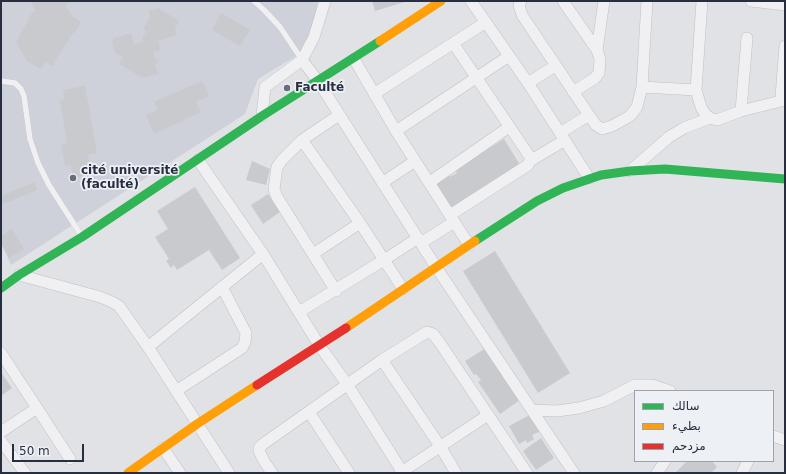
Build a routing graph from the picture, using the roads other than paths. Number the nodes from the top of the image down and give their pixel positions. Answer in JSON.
{"nodes":[{"id":1,"x":254,"y":1,"type":"edge"},
{"id":2,"x":325,"y":1,"type":"edge"},
{"id":3,"x":441,"y":1,"type":"edge"},
{"id":4,"x":471,"y":1,"type":"edge"},
{"id":5,"x":521,"y":1,"type":"edge"},
{"id":6,"x":563,"y":1,"type":"edge"},
{"id":7,"x":604,"y":1,"type":"edge"},
{"id":8,"x":647,"y":1,"type":"edge"},
{"id":9,"x":702,"y":1,"type":"edge"},
{"id":10,"x":751,"y":1,"type":"edge"},
{"id":11,"x":785,"y":6,"type":"edge"},
{"id":12,"x":486,"y":22,"type":"junction"},
{"id":13,"x":747,"y":38,"type":"dead end"},
{"id":14,"x":453,"y":43,"type":"junction"},
{"id":15,"x":785,"y":46,"type":"edge"},
{"id":16,"x":597,"y":50,"type":"junction"},
{"id":17,"x":509,"y":56,"type":"junction"},
{"id":18,"x":354,"y":59,"type":"junction"},
{"id":19,"x":302,"y":60,"type":"junction"},
{"id":20,"x":555,"y":66,"type":"junction"},
{"id":21,"x":476,"y":77,"type":"junction"},
{"id":22,"x":1,"y":81,"type":"edge"},
{"id":23,"x":318,"y":81,"type":"junction"},
{"id":24,"x":528,"y":83,"type":"junction"},
{"id":25,"x":642,"y":87,"type":"junction"},
{"id":26,"x":696,"y":90,"type":"junction"},
{"id":27,"x":573,"y":92,"type":"junction"},
{"id":28,"x":374,"y":94,"type":"junction"},
{"id":29,"x":784,"y":100,"type":"edge"},
{"id":30,"x":741,"y":112,"type":"junction"},
{"id":31,"x":339,"y":115,"type":"junction"},
{"id":32,"x":589,"y":115,"type":"junction"},
{"id":33,"x":262,"y":116,"type":"junction"},
{"id":34,"x":710,"y":118,"type":"junction"},
{"id":35,"x":509,"y":127,"type":"junction"},
{"id":36,"x":396,"y":131,"type":"junction"},
{"id":37,"x":563,"y":137,"type":"junction"},
{"id":38,"x":302,"y":140,"type":"junction"},
{"id":39,"x":198,"y":160,"type":"junction"},
{"id":40,"x":415,"y":161,"type":"junction"},
{"id":41,"x":530,"y":161,"type":"junction"},
{"id":42,"x":630,"y":171,"type":"junction"},
{"id":43,"x":589,"y":178,"type":"junction"},
{"id":44,"x":785,"y":180,"type":"edge"},
{"id":45,"x":430,"y":182,"type":"junction"},
{"id":46,"x":382,"y":183,"type":"junction"},
{"id":47,"x":452,"y":218,"type":"junction"},
{"id":48,"x":360,"y":223,"type":"junction"},
{"id":49,"x":82,"y":237,"type":"junction"},
{"id":50,"x":420,"y":240,"type":"junction"},
{"id":51,"x":469,"y":245,"type":"junction"},
{"id":52,"x":263,"y":254,"type":"junction"},
{"id":53,"x":313,"y":254,"type":"junction"},
{"id":54,"x":384,"y":260,"type":"junction"},
{"id":55,"x":436,"y":267,"type":"junction"},
{"id":56,"x":18,"y":275,"type":"junction"},
{"id":57,"x":222,"y":287,"type":"junction"},
{"id":58,"x":1,"y":288,"type":"edge"},
{"id":59,"x":403,"y":289,"type":"junction"},
{"id":60,"x":336,"y":291,"type":"junction"},
{"id":61,"x":299,"y":312,"type":"junction"},
{"id":62,"x":319,"y":345,"type":"junction"},
{"id":63,"x":148,"y":347,"type":"junction"},
{"id":64,"x":1,"y":353,"type":"edge"},
{"id":65,"x":382,"y":360,"type":"junction"},
{"id":66,"x":347,"y":384,"type":"junction"},
{"id":67,"x":667,"y":390,"type":"edge"},
{"id":68,"x":176,"y":391,"type":"junction"},
{"id":69,"x":36,"y":408,"type":"junction"},
{"id":70,"x":532,"y":410,"type":"junction"},
{"id":71,"x":309,"y":412,"type":"junction"},
{"id":72,"x":488,"y":415,"type":"junction"},
{"id":73,"x":197,"y":424,"type":"junction"},
{"id":74,"x":1,"y":432,"type":"edge"},
{"id":75,"x":774,"y":436,"type":"edge"},
{"id":76,"x":785,"y":440,"type":"edge"},
{"id":77,"x":1,"y":441,"type":"edge"},
{"id":78,"x":440,"y":446,"type":"junction"},
{"id":79,"x":163,"y":448,"type":"junction"},
{"id":80,"x":70,"y":459,"type":"dead end"},
{"id":81,"x":664,"y":462,"type":"edge"},
{"id":82,"x":748,"y":462,"type":"edge"},
{"id":83,"x":25,"y":473,"type":"edge"},
{"id":84,"x":128,"y":473,"type":"edge"},
{"id":85,"x":180,"y":473,"type":"edge"},
{"id":86,"x":229,"y":473,"type":"edge"},
{"id":87,"x":272,"y":473,"type":"edge"},
{"id":88,"x":349,"y":473,"type":"edge"},
{"id":89,"x":401,"y":473,"type":"edge"},
{"id":90,"x":456,"y":473,"type":"edge"},
{"id":91,"x":527,"y":473,"type":"edge"},
{"id":92,"x":574,"y":473,"type":"edge"},
{"id":93,"x":657,"y":473,"type":"edge"},
{"id":94,"x":742,"y":473,"type":"edge"}],
"edges":[{"from":1,"to":19,"type":"lane"},
{"from":2,"to":19,"type":"street"},
{"from":3,"to":18,"type":"street"},
{"from":4,"to":12,"type":"street"},
{"from":5,"to":20,"type":"street"},
{"from":6,"to":16,"type":"street"},
{"from":7,"to":16,"type":"street"},
{"from":8,"to":25,"type":"street"},
{"from":9,"to":26,"type":"street"},
{"from":10,"to":11,"type":"street"},
{"from":12,"to":14,"type":"street"},
{"from":12,"to":17,"type":"street"},
{"from":13,"to":30,"type":"street"},
{"from":14,"to":21,"type":"street"},
{"from":14,"to":28,"type":"street"},
{"from":15,"to":29,"type":"street"},
{"from":16,"to":27,"type":"street"},
{"from":17,"to":21,"type":"street"},
{"from":17,"to":24,"type":"street"},
{"from":18,"to":23,"type":"street"},
{"from":18,"to":28,"type":"street"},
{"from":19,"to":23,"type":"street"},
{"from":19,"to":33,"type":"street"},
{"from":20,"to":24,"type":"street"},
{"from":20,"to":27,"type":"street"},
{"from":21,"to":35,"type":"street"},
{"from":21,"to":36,"type":"street"},
{"from":22,"to":49,"type":"lane"},
{"from":23,"to":31,"type":"street"},
{"from":23,"to":33,"type":"street"},
{"from":24,"to":37,"type":"street"},
{"from":25,"to":26,"type":"street"},
{"from":25,"to":32,"type":"street"},
{"from":26,"to":34,"type":"street"},
{"from":27,"to":32,"type":"street"},
{"from":28,"to":36,"type":"street"},
{"from":29,"to":30,"type":"street"},
{"from":30,"to":34,"type":"street"},
{"from":31,"to":38,"type":"street"},
{"from":31,"to":46,"type":"street"},
{"from":32,"to":37,"type":"street"},
{"from":33,"to":39,"type":"street"},
{"from":34,"to":42,"type":"street"},
{"from":35,"to":41,"type":"street"},
{"from":35,"to":45,"type":"street"},
{"from":36,"to":40,"type":"street"},
{"from":37,"to":41,"type":"street"},
{"from":37,"to":43,"type":"street"},
{"from":38,"to":48,"type":"street"},
{"from":38,"to":53,"type":"street"},
{"from":39,"to":49,"type":"street"},
{"from":39,"to":52,"type":"street"},
{"from":40,"to":45,"type":"street"},
{"from":40,"to":46,"type":"street"},
{"from":41,"to":47,"type":"street"},
{"from":42,"to":43,"type":"street"},
{"from":42,"to":44,"type":"street"},
{"from":43,"to":51,"type":"street"},
{"from":45,"to":47,"type":"street"},
{"from":46,"to":50,"type":"street"},
{"from":47,"to":50,"type":"street"},
{"from":47,"to":51,"type":"street"},
{"from":48,"to":53,"type":"street"},
{"from":48,"to":54,"type":"street"},
{"from":49,"to":56,"type":"street"},
{"from":50,"to":54,"type":"street"},
{"from":50,"to":55,"type":"street"},
{"from":51,"to":55,"type":"street"},
{"from":52,"to":57,"type":"street"},
{"from":52,"to":61,"type":"street"},
{"from":53,"to":60,"type":"street"},
{"from":54,"to":59,"type":"street"},
{"from":54,"to":60,"type":"street"},
{"from":55,"to":59,"type":"street"},
{"from":55,"to":70,"type":"street"},
{"from":56,"to":58,"type":"street"},
{"from":56,"to":63,"type":"street"},
{"from":57,"to":63,"type":"street"},
{"from":57,"to":68,"type":"street"},
{"from":59,"to":62,"type":"street"},
{"from":60,"to":61,"type":"street"},
{"from":61,"to":62,"type":"street"},
{"from":62,"to":66,"type":"street"},
{"from":62,"to":73,"type":"street"},
{"from":63,"to":68,"type":"street"},
{"from":64,"to":69,"type":"street"},
{"from":65,"to":66,"type":"street"},
{"from":65,"to":72,"type":"street"},
{"from":65,"to":78,"type":"street"},
{"from":66,"to":71,"type":"street"},
{"from":66,"to":89,"type":"street"},
{"from":67,"to":70,"type":"street"},
{"from":68,"to":73,"type":"street"},
{"from":69,"to":74,"type":"street"},
{"from":69,"to":80,"type":"street"},
{"from":70,"to":92,"type":"street"},
{"from":71,"to":87,"type":"street"},
{"from":71,"to":88,"type":"street"},
{"from":72,"to":78,"type":"street"},
{"from":72,"to":91,"type":"street"},
{"from":73,"to":79,"type":"street"},
{"from":73,"to":86,"type":"street"},
{"from":75,"to":76,"type":"street"},
{"from":77,"to":83,"type":"street"},
{"from":78,"to":89,"type":"street"},
{"from":78,"to":90,"type":"street"},
{"from":79,"to":84,"type":"street"},
{"from":79,"to":85,"type":"street"},
{"from":81,"to":93,"type":"street"},
{"from":82,"to":94,"type":"street"}]}
